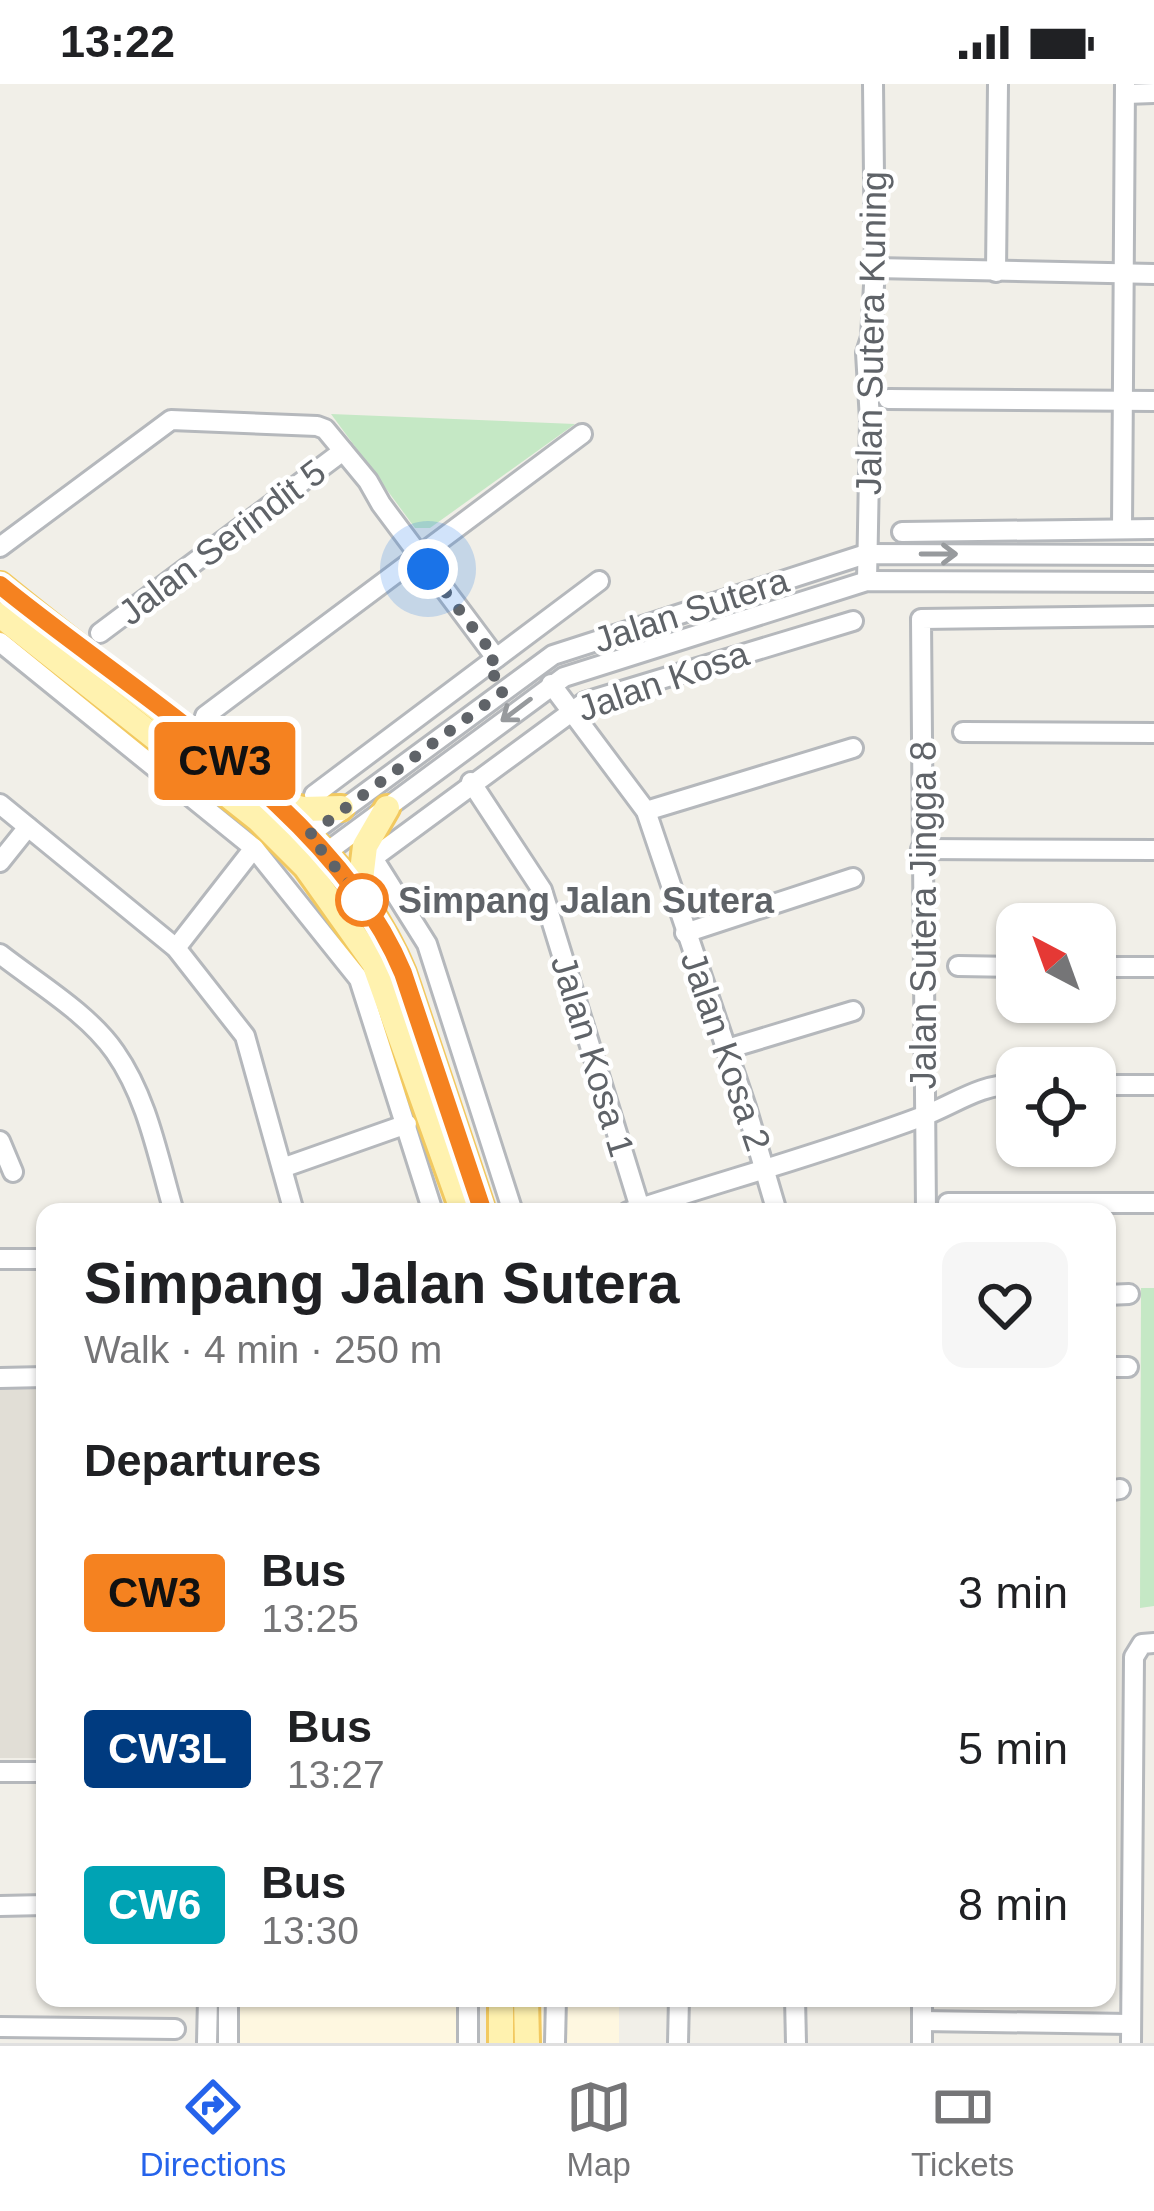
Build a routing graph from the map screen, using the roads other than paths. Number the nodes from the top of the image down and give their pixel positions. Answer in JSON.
{"nodes":[{"id":1,"x":873,"y":84,"type":"edge"},
{"id":2,"x":998,"y":84,"type":"edge"},
{"id":3,"x":1125,"y":89,"type":"edge"},
{"id":4,"x":1154,"y":93,"type":"edge"},
{"id":5,"x":874,"y":268,"type":"junction"},
{"id":6,"x":996,"y":272,"type":"junction"},
{"id":7,"x":1124,"y":274,"type":"junction"},
{"id":8,"x":1154,"y":274,"type":"edge"},
{"id":9,"x":888,"y":399,"type":"dead end"},
{"id":10,"x":1123,"y":401,"type":"junction"},
{"id":11,"x":1154,"y":401,"type":"edge"},
{"id":12,"x":582,"y":434,"type":"dead end"},
{"id":13,"x":343,"y":452,"type":"junction"},
{"id":14,"x":1122,"y":528,"type":"junction"},
{"id":15,"x":1154,"y":529,"type":"edge"},
{"id":16,"x":902,"y":532,"type":"dead end"},
{"id":17,"x":0,"y":547,"type":"edge"},
{"id":18,"x":866,"y":554,"type":"junction"},
{"id":19,"x":1154,"y":555,"type":"edge"},
{"id":20,"x":419,"y":556,"type":"junction"},
{"id":21,"x":599,"y":581,"type":"dead end"},
{"id":22,"x":867,"y":581,"type":"junction"},
{"id":23,"x":1154,"y":582,"type":"edge"},
{"id":24,"x":0,"y":585,"type":"edge"},
{"id":25,"x":1154,"y":616,"type":"edge"},
{"id":26,"x":854,"y":621,"type":"dead end"},
{"id":27,"x":7,"y":630,"type":"edge"},
{"id":28,"x":100,"y":633,"type":"dead end"},
{"id":29,"x":496,"y":658,"type":"junction"},
{"id":30,"x":524,"y":675,"type":"junction"},
{"id":31,"x":551,"y":684,"type":"junction"},
{"id":32,"x":505,"y":690,"type":"junction"},
{"id":33,"x":570,"y":710,"type":"junction"},
{"id":34,"x":205,"y":716,"type":"dead end"},
{"id":35,"x":963,"y":732,"type":"dead end"},
{"id":36,"x":1154,"y":733,"type":"edge"},
{"id":37,"x":854,"y":748,"type":"dead end"},
{"id":38,"x":471,"y":782,"type":"junction"},
{"id":39,"x":314,"y":794,"type":"dead end"},
{"id":40,"x":278,"y":802,"type":"junction"},
{"id":41,"x":0,"y":804,"type":"edge"},
{"id":42,"x":341,"y":808,"type":"junction"},
{"id":43,"x":386,"y":808,"type":"junction"},
{"id":44,"x":646,"y":811,"type":"junction"},
{"id":45,"x":28,"y":827,"type":"junction"},
{"id":46,"x":254,"y":848,"type":"junction"},
{"id":47,"x":921,"y":849,"type":"junction"},
{"id":48,"x":1154,"y":850,"type":"edge"},
{"id":49,"x":307,"y":851,"type":"junction"},
{"id":50,"x":0,"y":862,"type":"edge"},
{"id":51,"x":854,"y":878,"type":"dead end"},
{"id":52,"x":359,"y":896,"type":"junction"},
{"id":53,"x":685,"y":933,"type":"junction"},
{"id":54,"x":176,"y":947,"type":"junction"},
{"id":55,"x":0,"y":953,"type":"edge"},
{"id":56,"x":958,"y":966,"type":"dead end"},
{"id":57,"x":996,"y":967,"type":"edge"},
{"id":58,"x":1116,"y":967,"type":"edge"},
{"id":59,"x":1154,"y":968,"type":"edge"},
{"id":60,"x":854,"y":1011,"type":"dead end"},
{"id":61,"x":727,"y":1049,"type":"junction"},
{"id":62,"x":996,"y":1084,"type":"edge"},
{"id":63,"x":1116,"y":1084,"type":"edge"},
{"id":64,"x":1154,"y":1085,"type":"edge"},
{"id":65,"x":924,"y":1116,"type":"junction"},
{"id":66,"x":407,"y":1124,"type":"junction"},
{"id":67,"x":0,"y":1141,"type":"edge"},
{"id":68,"x":766,"y":1167,"type":"junction"},
{"id":69,"x":282,"y":1168,"type":"junction"},
{"id":70,"x":13,"y":1172,"type":"dead end"},
{"id":71,"x":171,"y":1203,"type":"edge"},
{"id":72,"x":292,"y":1203,"type":"edge"},
{"id":73,"x":430,"y":1203,"type":"edge"},
{"id":74,"x":460,"y":1203,"type":"edge"},
{"id":75,"x":480,"y":1203,"type":"edge"},
{"id":76,"x":510,"y":1203,"type":"edge"},
{"id":77,"x":632,"y":1203,"type":"edge"},
{"id":78,"x":655,"y":1203,"type":"edge"},
{"id":79,"x":775,"y":1203,"type":"edge"},
{"id":80,"x":926,"y":1203,"type":"edge"},
{"id":81,"x":948,"y":1203,"type":"dead end"},
{"id":82,"x":1154,"y":1203,"type":"edge"},
{"id":83,"x":0,"y":1259,"type":"edge"},
{"id":84,"x":36,"y":1259,"type":"edge"},
{"id":85,"x":1116,"y":1294,"type":"edge"},
{"id":86,"x":1129,"y":1294,"type":"dead end"},
{"id":87,"x":1116,"y":1367,"type":"edge"},
{"id":88,"x":1128,"y":1367,"type":"dead end"},
{"id":89,"x":36,"y":1377,"type":"edge"},
{"id":90,"x":0,"y":1378,"type":"edge"},
{"id":91,"x":1148,"y":1644,"type":"edge"},
{"id":92,"x":1154,"y":1721,"type":"edge"},
{"id":93,"x":1132,"y":1722,"type":"junction"},
{"id":94,"x":0,"y":1772,"type":"edge"},
{"id":95,"x":36,"y":1772,"type":"edge"},
{"id":96,"x":1154,"y":1797,"type":"edge"},
{"id":97,"x":1133,"y":1798,"type":"junction"},
{"id":98,"x":1154,"y":1872,"type":"edge"},
{"id":99,"x":1133,"y":1873,"type":"junction"},
{"id":100,"x":36,"y":1905,"type":"edge"},
{"id":101,"x":0,"y":1906,"type":"edge"},
{"id":102,"x":1132,"y":1945,"type":"junction"},
{"id":103,"x":1154,"y":1945,"type":"edge"},
{"id":104,"x":208,"y":2007,"type":"edge"},
{"id":105,"x":228,"y":2007,"type":"edge"},
{"id":106,"x":468,"y":2007,"type":"edge"},
{"id":107,"x":501,"y":2007,"type":"edge"},
{"id":108,"x":526,"y":2007,"type":"edge"},
{"id":109,"x":556,"y":2007,"type":"edge"},
{"id":110,"x":679,"y":2007,"type":"edge"},
{"id":111,"x":796,"y":2007,"type":"edge"},
{"id":112,"x":922,"y":2007,"type":"edge"},
{"id":113,"x":922,"y":2021,"type":"junction"},
{"id":114,"x":0,"y":2027,"type":"edge"},
{"id":115,"x":175,"y":2029,"type":"dead end"},
{"id":116,"x":1131,"y":2033,"type":"edge"},
{"id":117,"x":207,"y":2043,"type":"edge"},
{"id":118,"x":228,"y":2043,"type":"edge"},
{"id":119,"x":468,"y":2043,"type":"edge"},
{"id":120,"x":501,"y":2043,"type":"edge"},
{"id":121,"x":527,"y":2043,"type":"edge"},
{"id":122,"x":555,"y":2043,"type":"edge"},
{"id":123,"x":678,"y":2043,"type":"edge"},
{"id":124,"x":796,"y":2043,"type":"edge"},
{"id":125,"x":922,"y":2043,"type":"edge"}],
"edges":[{"from":1,"to":5,"type":"street","name":"Jalan Sutera Kuning"},
{"from":2,"to":6,"type":"street"},
{"from":3,"to":4,"type":"street"},
{"from":3,"to":7,"type":"street"},
{"from":5,"to":6,"type":"street"},
{"from":5,"to":18,"type":"street","name":"Jalan Sutera Kuning"},
{"from":6,"to":7,"type":"street"},
{"from":7,"to":8,"type":"street"},
{"from":7,"to":10,"type":"street"},
{"from":9,"to":10,"type":"street"},
{"from":10,"to":11,"type":"street"},
{"from":10,"to":14,"type":"street"},
{"from":12,"to":20,"type":"street"},
{"from":13,"to":17,"type":"street"},
{"from":13,"to":20,"type":"street"},
{"from":13,"to":28,"type":"street","name":"Jalan Serindit 5"},
{"from":14,"to":15,"type":"street"},
{"from":14,"to":16,"type":"street"},
{"from":18,"to":19,"type":"street","name":"Jalan Sutera","one_way":true},
{"from":18,"to":22,"type":"street","name":"Jalan Sutera Kuning"},
{"from":18,"to":30,"type":"street","name":"Jalan Sutera"},
{"from":20,"to":29,"type":"street"},
{"from":20,"to":34,"type":"street"},
{"from":21,"to":29,"type":"street"},
{"from":22,"to":23,"type":"street","name":"Jalan Sutera"},
{"from":22,"to":31,"type":"street","name":"Jalan Sutera"},
{"from":24,"to":27,"type":"main road"},
{"from":25,"to":47,"type":"street","name":"Jalan Sutera Jingga 8"},
{"from":26,"to":33,"type":"street","name":"Jalan Kosa"},
{"from":27,"to":40,"type":"main road"},
{"from":27,"to":46,"type":"street"},
{"from":27,"to":49,"type":"main road"},
{"from":29,"to":30,"type":"street"},
{"from":29,"to":32,"type":"street"},
{"from":29,"to":39,"type":"street"},
{"from":30,"to":32,"type":"street","name":"Jalan Sutera"},
{"from":31,"to":33,"type":"street","name":"Jalan Kosa 2"},
{"from":31,"to":43,"type":"street","name":"Jalan Sutera","one_way":true},
{"from":32,"to":42,"type":"street","name":"Jalan Sutera"},
{"from":33,"to":38,"type":"street","name":"Jalan Kosa"},
{"from":33,"to":44,"type":"street","name":"Jalan Kosa 2"},
{"from":35,"to":36,"type":"street"},
{"from":37,"to":44,"type":"street"},
{"from":38,"to":76,"type":"street","name":"Jalan Kosa"},
{"from":38,"to":77,"type":"street","name":"Jalan Kosa 1"},
{"from":40,"to":42,"type":"main road"},
{"from":40,"to":49,"type":"main road"},
{"from":41,"to":45,"type":"street"},
{"from":42,"to":49,"type":"street","name":"Jalan Sutera"},
{"from":43,"to":49,"type":"street","name":"Jalan Sutera"},
{"from":43,"to":52,"type":"main road"},
{"from":44,"to":53,"type":"street","name":"Jalan Kosa 2"},
{"from":45,"to":50,"type":"street"},
{"from":45,"to":54,"type":"street"},
{"from":46,"to":54,"type":"street"},
{"from":46,"to":66,"type":"street"},
{"from":47,"to":48,"type":"street"},
{"from":47,"to":65,"type":"street","name":"Jalan Sutera Jingga 8"},
{"from":49,"to":52,"type":"main road"},
{"from":49,"to":74,"type":"main road"},
{"from":51,"to":53,"type":"street"},
{"from":52,"to":75,"type":"main road"},
{"from":53,"to":61,"type":"street","name":"Jalan Kosa 2"},
{"from":54,"to":69,"type":"street"},
{"from":55,"to":71,"type":"street"},
{"from":56,"to":57,"type":"street"},
{"from":58,"to":59,"type":"street"},
{"from":60,"to":61,"type":"street"},
{"from":61,"to":68,"type":"street","name":"Jalan Kosa 2"},
{"from":62,"to":65,"type":"street"},
{"from":63,"to":64,"type":"street"},
{"from":65,"to":68,"type":"street"},
{"from":65,"to":80,"type":"street","name":"Jalan Sutera Jingga 8"},
{"from":66,"to":69,"type":"street"},
{"from":66,"to":73,"type":"street"},
{"from":67,"to":70,"type":"street"},
{"from":68,"to":78,"type":"street"},
{"from":68,"to":79,"type":"street","name":"Jalan Kosa 2"},
{"from":69,"to":72,"type":"street"},
{"from":81,"to":82,"type":"street"},
{"from":83,"to":84,"type":"street"},
{"from":85,"to":86,"type":"street"},
{"from":87,"to":88,"type":"street"},
{"from":89,"to":90,"type":"street"},
{"from":91,"to":93,"type":"street"},
{"from":92,"to":93,"type":"street"},
{"from":93,"to":97,"type":"street"},
{"from":94,"to":95,"type":"street"},
{"from":96,"to":97,"type":"street"},
{"from":97,"to":99,"type":"street"},
{"from":98,"to":99,"type":"street"},
{"from":99,"to":102,"type":"street"},
{"from":100,"to":101,"type":"street"},
{"from":102,"to":103,"type":"street"},
{"from":102,"to":116,"type":"street"},
{"from":104,"to":117,"type":"street"},
{"from":105,"to":118,"type":"street"},
{"from":106,"to":119,"type":"street"},
{"from":107,"to":120,"type":"main road"},
{"from":108,"to":121,"type":"main road"},
{"from":109,"to":122,"type":"street"},
{"from":110,"to":123,"type":"street"},
{"from":111,"to":124,"type":"street"},
{"from":112,"to":113,"type":"street"},
{"from":113,"to":116,"type":"street"},
{"from":113,"to":125,"type":"street"},
{"from":114,"to":115,"type":"street"}]}
